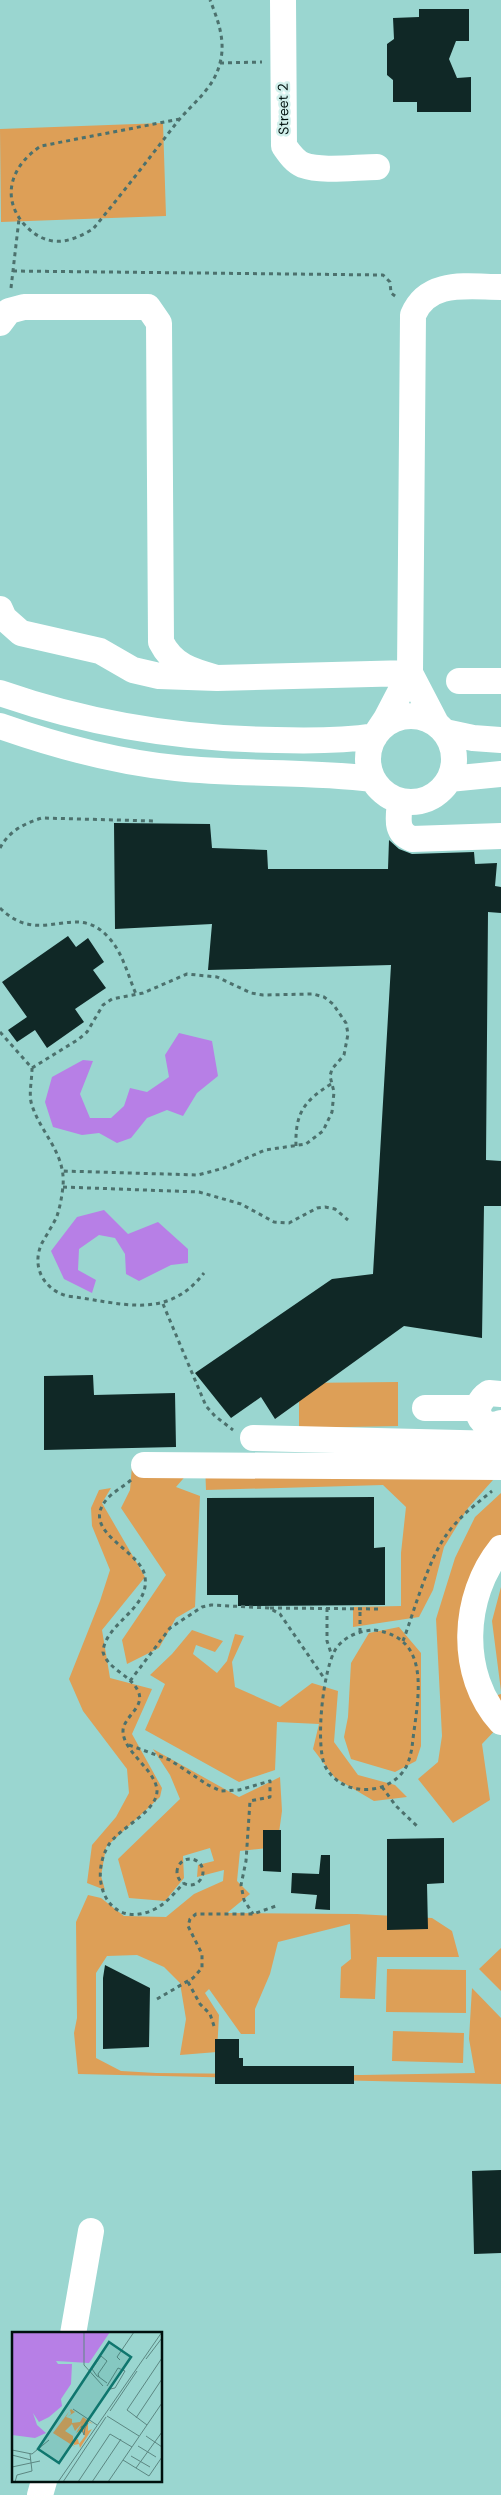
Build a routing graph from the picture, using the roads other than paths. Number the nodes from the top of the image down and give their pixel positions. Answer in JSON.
{"nodes":[{"id":1,"x":282,"y":0,"type":"edge"},
{"id":2,"x":377,"y":167,"type":"dead end"},
{"id":3,"x":501,"y":287,"type":"edge"},
{"id":4,"x":4,"y":317,"type":"edge"},
{"id":5,"x":0,"y":609,"type":"edge"},
{"id":6,"x":410,"y":673,"type":"junction"},
{"id":7,"x":216,"y":678,"type":"junction"},
{"id":8,"x":459,"y":681,"type":"dead end"},
{"id":9,"x":501,"y":681,"type":"edge"},
{"id":10,"x":0,"y":693,"type":"edge"},
{"id":11,"x":0,"y":726,"type":"edge"},
{"id":12,"x":440,"y":728,"type":"junction"},
{"id":13,"x":376,"y":734,"type":"junction"},
{"id":14,"x":501,"y":740,"type":"edge"},
{"id":15,"x":501,"y":774,"type":"edge"},
{"id":16,"x":373,"y":779,"type":"junction"},
{"id":17,"x":449,"y":779,"type":"junction"},
{"id":18,"x":400,"y":800,"type":"junction"},
{"id":19,"x":501,"y":836,"type":"edge"},
{"id":20,"x":501,"y":1394,"type":"edge"},
{"id":21,"x":425,"y":1408,"type":"dead end"},
{"id":22,"x":478,"y":1408,"type":"junction"},
{"id":23,"x":501,"y":1423,"type":"edge"},
{"id":24,"x":253,"y":1438,"type":"road end"},
{"id":25,"x":501,"y":1444,"type":"edge"},
{"id":26,"x":144,"y":1465,"type":"road end"},
{"id":27,"x":501,"y":1467,"type":"edge"},
{"id":28,"x":501,"y":1548,"type":"edge"},
{"id":29,"x":501,"y":1722,"type":"edge"},
{"id":30,"x":91,"y":2231,"type":"dead end"},
{"id":31,"x":73,"y":2332,"type":"edge"},
{"id":32,"x":44,"y":2482,"type":"edge"},
{"id":33,"x":40,"y":2495,"type":"edge"}],
"edges":[{"from":1,"to":2,"type":"street","name":"Street 2"},
{"from":3,"to":6,"type":"street"},
{"from":4,"to":7,"type":"street"},
{"from":5,"to":7,"type":"street"},
{"from":6,"to":7,"type":"street"},
{"from":6,"to":12,"type":"street"},
{"from":6,"to":13,"type":"street"},
{"from":8,"to":9,"type":"street"},
{"from":10,"to":13,"type":"street"},
{"from":11,"to":16,"type":"street"},
{"from":12,"to":13,"type":"street"},
{"from":12,"to":14,"type":"street"},
{"from":12,"to":17,"type":"street"},
{"from":13,"to":16,"type":"street"},
{"from":15,"to":17,"type":"street"},
{"from":16,"to":18,"type":"street"},
{"from":17,"to":18,"type":"street"},
{"from":18,"to":19,"type":"street"},
{"from":20,"to":22,"type":"street"},
{"from":21,"to":22,"type":"street"},
{"from":22,"to":23,"type":"street"},
{"from":24,"to":25,"type":"street"},
{"from":26,"to":27,"type":"street"},
{"from":28,"to":29,"type":"street"},
{"from":30,"to":31,"type":"street"},
{"from":32,"to":33,"type":"street"}]}
